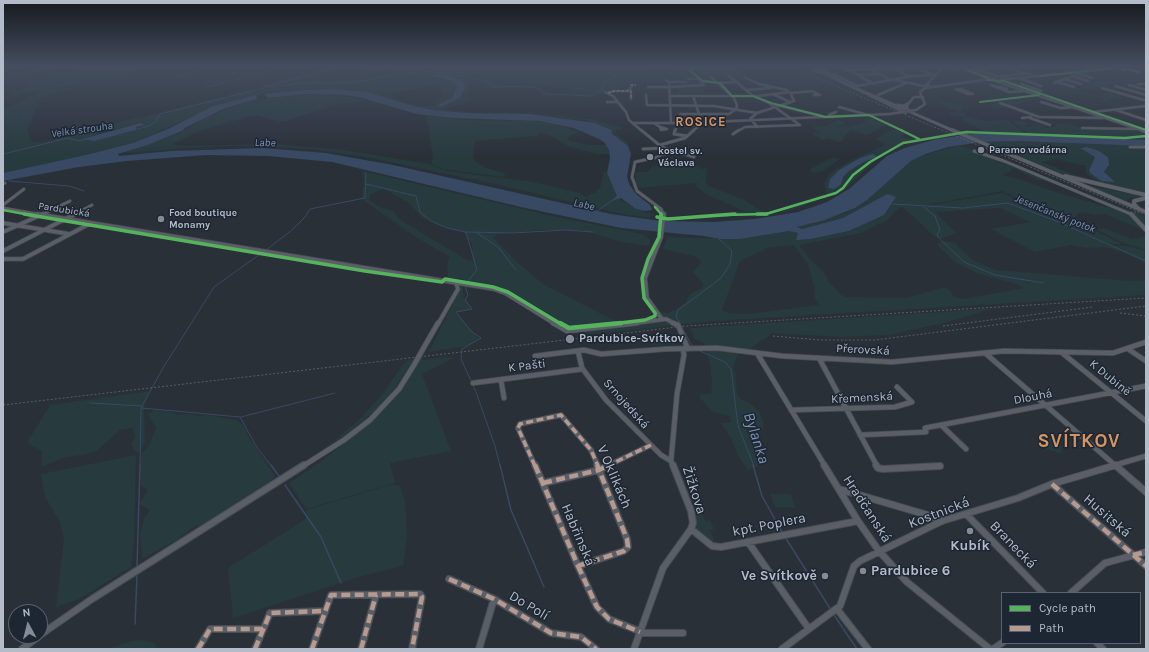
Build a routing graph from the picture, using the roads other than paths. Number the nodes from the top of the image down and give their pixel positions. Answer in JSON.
{"nodes":[{"id":1,"x":612,"y":97,"type":"edge"},
{"id":2,"x":647,"y":97,"type":"edge"},
{"id":3,"x":670,"y":97,"type":"edge"},
{"id":4,"x":693,"y":97,"type":"edge"},
{"id":5,"x":733,"y":97,"type":"edge"},
{"id":6,"x":757,"y":97,"type":"edge"},
{"id":7,"x":781,"y":97,"type":"edge"},
{"id":8,"x":793,"y":97,"type":"edge"},
{"id":9,"x":873,"y":97,"type":"edge"},
{"id":10,"x":876,"y":97,"type":"edge"},
{"id":11,"x":880,"y":97,"type":"edge"},
{"id":12,"x":919,"y":97,"type":"edge"},
{"id":13,"x":923,"y":97,"type":"edge"},
{"id":14,"x":1048,"y":97,"type":"edge"},
{"id":15,"x":1128,"y":97,"type":"edge"},
{"id":16,"x":1134,"y":97,"type":"edge"},
{"id":17,"x":1145,"y":100,"type":"edge"},
{"id":18,"x":766,"y":101,"type":"junction"},
{"id":19,"x":1139,"y":101,"type":"junction"},
{"id":20,"x":607,"y":102,"type":"dead end"},
{"id":21,"x":618,"y":102,"type":"junction"},
{"id":22,"x":791,"y":102,"type":"junction"},
{"id":23,"x":1041,"y":102,"type":"dead end"},
{"id":24,"x":892,"y":103,"type":"junction"},
{"id":25,"x":1000,"y":103,"type":"dead end"},
{"id":26,"x":908,"y":104,"type":"junction"},
{"id":27,"x":1146,"y":104,"type":"edge"},
{"id":28,"x":670,"y":105,"type":"junction"},
{"id":29,"x":780,"y":105,"type":"junction"},
{"id":30,"x":696,"y":106,"type":"junction"},
{"id":31,"x":775,"y":107,"type":"junction"},
{"id":32,"x":840,"y":107,"type":"dead end"},
{"id":33,"x":1076,"y":107,"type":"junction"},
{"id":34,"x":1114,"y":109,"type":"junction"},
{"id":35,"x":736,"y":110,"type":"junction"},
{"id":36,"x":910,"y":111,"type":"junction"},
{"id":37,"x":836,"y":112,"type":"dead end"},
{"id":38,"x":906,"y":112,"type":"junction"},
{"id":39,"x":1091,"y":112,"type":"junction"},
{"id":40,"x":757,"y":113,"type":"junction"},
{"id":41,"x":680,"y":114,"type":"dead end"},
{"id":42,"x":699,"y":114,"type":"junction"},
{"id":43,"x":869,"y":115,"type":"junction"},
{"id":44,"x":824,"y":117,"type":"junction"},
{"id":45,"x":833,"y":117,"type":"junction"},
{"id":46,"x":1037,"y":117,"type":"junction"},
{"id":47,"x":1022,"y":118,"type":"dead end"},
{"id":48,"x":1030,"y":118,"type":"junction"},
{"id":49,"x":1108,"y":118,"type":"junction"},
{"id":50,"x":791,"y":119,"type":"junction"},
{"id":51,"x":751,"y":120,"type":"junction"},
{"id":52,"x":1146,"y":120,"type":"edge"},
{"id":53,"x":738,"y":121,"type":"junction"},
{"id":54,"x":671,"y":122,"type":"junction"},
{"id":55,"x":702,"y":122,"type":"junction"},
{"id":56,"x":633,"y":123,"type":"junction"},
{"id":57,"x":647,"y":123,"type":"junction"},
{"id":58,"x":654,"y":123,"type":"junction"},
{"id":59,"x":1045,"y":123,"type":"junction"},
{"id":60,"x":1038,"y":124,"type":"dead end"},
{"id":61,"x":1050,"y":125,"type":"dead end"},
{"id":62,"x":777,"y":126,"type":"junction"},
{"id":63,"x":639,"y":127,"type":"junction"},
{"id":64,"x":660,"y":127,"type":"dead end"},
{"id":65,"x":745,"y":127,"type":"junction"},
{"id":66,"x":758,"y":127,"type":"junction"},
{"id":67,"x":676,"y":128,"type":"dead end"},
{"id":68,"x":1082,"y":128,"type":"dead end"},
{"id":69,"x":786,"y":129,"type":"dead end"},
{"id":70,"x":1141,"y":129,"type":"junction"},
{"id":71,"x":1146,"y":130,"type":"edge"},
{"id":72,"x":957,"y":132,"type":"junction"},
{"id":73,"x":733,"y":134,"type":"dead end"},
{"id":74,"x":686,"y":136,"type":"junction"},
{"id":75,"x":660,"y":145,"type":"junction"},
{"id":76,"x":990,"y":146,"type":"junction"},
{"id":77,"x":1130,"y":146,"type":"dead end"},
{"id":78,"x":1146,"y":147,"type":"edge"},
{"id":79,"x":663,"y":148,"type":"junction"},
{"id":80,"x":643,"y":149,"type":"dead end"},
{"id":81,"x":974,"y":151,"type":"dead end"},
{"id":82,"x":672,"y":152,"type":"junction"},
{"id":83,"x":660,"y":155,"type":"junction"},
{"id":84,"x":694,"y":157,"type":"dead end"},
{"id":85,"x":1033,"y":166,"type":"junction"},
{"id":86,"x":24,"y":189,"type":"dead end"},
{"id":87,"x":1146,"y":196,"type":"edge"},
{"id":88,"x":70,"y":201,"type":"dead end"},
{"id":89,"x":92,"y":205,"type":"dead end"},
{"id":90,"x":3,"y":207,"type":"edge"},
{"id":91,"x":1146,"y":212,"type":"edge"},
{"id":92,"x":40,"y":214,"type":"junction"},
{"id":93,"x":66,"y":218,"type":"junction"},
{"id":94,"x":3,"y":223,"type":"edge"},
{"id":95,"x":91,"y":223,"type":"junction"},
{"id":96,"x":17,"y":225,"type":"junction"},
{"id":97,"x":43,"y":230,"type":"junction"},
{"id":98,"x":1146,"y":230,"type":"edge"},
{"id":99,"x":3,"y":232,"type":"edge"},
{"id":100,"x":69,"y":234,"type":"junction"},
{"id":101,"x":3,"y":251,"type":"edge"},
{"id":102,"x":3,"y":259,"type":"edge"},
{"id":103,"x":456,"y":283,"type":"junction"},
{"id":104,"x":662,"y":318,"type":"junction"},
{"id":105,"x":1146,"y":342,"type":"edge"},
{"id":106,"x":580,"y":349,"type":"junction"},
{"id":107,"x":688,"y":349,"type":"junction"},
{"id":108,"x":1128,"y":349,"type":"junction"},
{"id":109,"x":1061,"y":352,"type":"junction"},
{"id":110,"x":757,"y":353,"type":"junction"},
{"id":111,"x":985,"y":353,"type":"junction"},
{"id":112,"x":535,"y":356,"type":"dead end"},
{"id":113,"x":819,"y":358,"type":"junction"},
{"id":114,"x":1146,"y":361,"type":"edge"},
{"id":115,"x":583,"y":369,"type":"junction"},
{"id":116,"x":501,"y":380,"type":"junction"},
{"id":117,"x":474,"y":383,"type":"dead end"},
{"id":118,"x":897,"y":386,"type":"dead end"},
{"id":119,"x":1146,"y":386,"type":"edge"},
{"id":120,"x":1111,"y":392,"type":"junction"},
{"id":121,"x":504,"y":398,"type":"dead end"},
{"id":122,"x":1044,"y":405,"type":"junction"},
{"id":123,"x":846,"y":408,"type":"junction"},
{"id":124,"x":791,"y":410,"type":"junction"},
{"id":125,"x":1146,"y":421,"type":"edge"},
{"id":126,"x":941,"y":424,"type":"junction"},
{"id":127,"x":518,"y":425,"type":"joint"},
{"id":128,"x":860,"y":435,"type":"junction"},
{"id":129,"x":651,"y":445,"type":"junction"},
{"id":130,"x":966,"y":449,"type":"dead end"},
{"id":131,"x":1146,"y":456,"type":"edge"},
{"id":132,"x":671,"y":460,"type":"junction"},
{"id":133,"x":1114,"y":465,"type":"junction"},
{"id":134,"x":938,"y":468,"type":"dead end"},
{"id":135,"x":599,"y":470,"type":"junction"},
{"id":136,"x":543,"y":482,"type":"junction"},
{"id":137,"x":1052,"y":484,"type":"junction"},
{"id":138,"x":839,"y":490,"type":"junction"},
{"id":139,"x":1146,"y":492,"type":"edge"},
{"id":140,"x":966,"y":514,"type":"junction"},
{"id":141,"x":858,"y":521,"type":"junction"},
{"id":142,"x":942,"y":521,"type":"junction"},
{"id":143,"x":691,"y":529,"type":"junction"},
{"id":144,"x":748,"y":542,"type":"junction"},
{"id":145,"x":879,"y":551,"type":"junction"},
{"id":146,"x":1146,"y":552,"type":"edge"},
{"id":147,"x":1133,"y":555,"type":"junction"},
{"id":148,"x":578,"y":566,"type":"junction"},
{"id":149,"x":1146,"y":566,"type":"edge"},
{"id":150,"x":449,"y":579,"type":"dead end"},
{"id":151,"x":1043,"y":592,"type":"edge"},
{"id":152,"x":1073,"y":592,"type":"edge"},
{"id":153,"x":376,"y":595,"type":"junction"},
{"id":154,"x":494,"y":599,"type":"junction"},
{"id":155,"x":837,"y":609,"type":"junction"},
{"id":156,"x":324,"y":611,"type":"junction"},
{"id":157,"x":48,"y":629,"type":"edge"},
{"id":158,"x":263,"y":629,"type":"junction"},
{"id":159,"x":809,"y":629,"type":"junction"},
{"id":160,"x":640,"y":632,"type":"junction"},
{"id":161,"x":683,"y":633,"type":"dead end"},
{"id":162,"x":1001,"y":644,"type":"edge"},
{"id":163,"x":198,"y":649,"type":"edge"},
{"id":164,"x":255,"y":649,"type":"edge"},
{"id":165,"x":312,"y":649,"type":"edge"},
{"id":166,"x":361,"y":649,"type":"edge"},
{"id":167,"x":412,"y":649,"type":"edge"},
{"id":168,"x":479,"y":649,"type":"edge"},
{"id":169,"x":596,"y":649,"type":"edge"},
{"id":170,"x":634,"y":649,"type":"edge"},
{"id":171,"x":782,"y":649,"type":"edge"},
{"id":172,"x":868,"y":649,"type":"edge"},
{"id":173,"x":991,"y":649,"type":"edge"}],
"edges":[{"from":1,"to":21,"type":"street"},
{"from":2,"to":28,"type":"street"},
{"from":3,"to":28,"type":"street"},
{"from":4,"to":30,"type":"street"},
{"from":5,"to":35,"type":"street"},
{"from":6,"to":18,"type":"street"},
{"from":7,"to":22,"type":"street"},
{"from":8,"to":22,"type":"street"},
{"from":9,"to":38,"type":"street"},
{"from":10,"to":72,"type":"main road"},
{"from":11,"to":24,"type":"main road"},
{"from":12,"to":26,"type":"street"},
{"from":13,"to":38,"type":"street","bridge":true},
{"from":14,"to":33,"type":"street"},
{"from":15,"to":19,"type":"street"},
{"from":16,"to":17,"type":"street"},
{"from":17,"to":19,"type":"street"},
{"from":18,"to":29,"type":"street"},
{"from":18,"to":31,"type":"street"},
{"from":19,"to":27,"type":"street"},
{"from":20,"to":21,"type":"street"},
{"from":21,"to":56,"type":"street"},
{"from":22,"to":29,"type":"street"},
{"from":23,"to":33,"type":"street"},
{"from":24,"to":26,"type":"main road"},
{"from":24,"to":36,"type":"main road"},
{"from":25,"to":46,"type":"street"},
{"from":26,"to":36,"type":"main road"},
{"from":27,"to":34,"type":"street"},
{"from":28,"to":30,"type":"street"},
{"from":28,"to":54,"type":"street"},
{"from":29,"to":31,"type":"street"},
{"from":29,"to":44,"type":"street"},
{"from":30,"to":35,"type":"street"},
{"from":30,"to":42,"type":"street"},
{"from":31,"to":40,"type":"street"},
{"from":31,"to":50,"type":"street"},
{"from":32,"to":43,"type":"street"},
{"from":33,"to":39,"type":"street"},
{"from":34,"to":39,"type":"street"},
{"from":34,"to":52,"type":"street"},
{"from":35,"to":40,"type":"street"},
{"from":35,"to":42,"type":"street"},
{"from":36,"to":72,"type":"main road"},
{"from":37,"to":45,"type":"street"},
{"from":38,"to":43,"type":"street","bridge":true},
{"from":39,"to":49,"type":"street"},
{"from":40,"to":51,"type":"street"},
{"from":41,"to":42,"type":"street"},
{"from":42,"to":55,"type":"street"},
{"from":43,"to":45,"type":"street"},
{"from":44,"to":45,"type":"street"},
{"from":44,"to":50,"type":"street"},
{"from":46,"to":48,"type":"street"},
{"from":46,"to":49,"type":"street"},
{"from":47,"to":48,"type":"street"},
{"from":48,"to":59,"type":"street"},
{"from":49,"to":70,"type":"street"},
{"from":50,"to":51,"type":"street"},
{"from":50,"to":62,"type":"street"},
{"from":51,"to":53,"type":"street"},
{"from":51,"to":66,"type":"street"},
{"from":53,"to":55,"type":"street"},
{"from":53,"to":65,"type":"street"},
{"from":54,"to":55,"type":"street"},
{"from":54,"to":58,"type":"street"},
{"from":55,"to":74,"type":"street"},
{"from":56,"to":57,"type":"street"},
{"from":56,"to":63,"type":"street"},
{"from":57,"to":58,"type":"street"},
{"from":57,"to":63,"type":"street"},
{"from":58,"to":64,"type":"street"},
{"from":59,"to":60,"type":"street"},
{"from":59,"to":61,"type":"street"},
{"from":62,"to":66,"type":"street"},
{"from":62,"to":69,"type":"street"},
{"from":63,"to":75,"type":"street"},
{"from":65,"to":66,"type":"street"},
{"from":65,"to":73,"type":"street"},
{"from":67,"to":74,"type":"street"},
{"from":68,"to":70,"type":"street"},
{"from":70,"to":71,"type":"street"},
{"from":72,"to":76,"type":"main road"},
{"from":74,"to":75,"type":"street"},
{"from":75,"to":79,"type":"street"},
{"from":76,"to":85,"type":"main road"},
{"from":76,"to":87,"type":"main road"},
{"from":77,"to":78,"type":"street"},
{"from":79,"to":80,"type":"street"},
{"from":79,"to":82,"type":"street"},
{"from":79,"to":83,"type":"street"},
{"from":81,"to":98,"type":"street"},
{"from":82,"to":83,"type":"street"},
{"from":82,"to":84,"type":"street"},
{"from":83,"to":104,"type":"street"},
{"from":85,"to":87,"type":"main road"},
{"from":85,"to":91,"type":"main road"},
{"from":86,"to":90,"type":"street"},
{"from":87,"to":91,"type":"main road"},
{"from":88,"to":92,"type":"street"},
{"from":89,"to":93,"type":"street"},
{"from":90,"to":92,"type":"street","name":"Pardubická"},
{"from":92,"to":93,"type":"street","name":"Pardubická"},
{"from":92,"to":96,"type":"street"},
{"from":93,"to":95,"type":"street","name":"Pardubická"},
{"from":93,"to":97,"type":"street"},
{"from":94,"to":96,"type":"street"},
{"from":95,"to":100,"type":"street"},
{"from":95,"to":103,"type":"street","name":"Pardubická"},
{"from":96,"to":97,"type":"street"},
{"from":96,"to":99,"type":"street"},
{"from":97,"to":100,"type":"street"},
{"from":97,"to":101,"type":"street"},
{"from":100,"to":102,"type":"street"},
{"from":103,"to":104,"type":"street","name":"Pardubická"},
{"from":103,"to":157,"type":"street","bridge":true},
{"from":104,"to":107,"type":"street"},
{"from":105,"to":108,"type":"street","name":"Přerovská"},
{"from":106,"to":107,"type":"street","name":"Přerovská"},
{"from":106,"to":112,"type":"street","name":"Přerovská"},
{"from":106,"to":115,"type":"street","name":"Srnojedská"},
{"from":107,"to":110,"type":"street","name":"Přerovská"},
{"from":107,"to":132,"type":"street","name":"Žižkova"},
{"from":108,"to":109,"type":"street","name":"Přerovská"},
{"from":108,"to":114,"type":"street"},
{"from":109,"to":111,"type":"street","name":"Přerovská"},
{"from":109,"to":120,"type":"street","name":"K Dubině"},
{"from":110,"to":113,"type":"street","name":"Přerovská"},
{"from":110,"to":124,"type":"street","name":"Hradčanská"},
{"from":111,"to":113,"type":"street","name":"Přerovská"},
{"from":111,"to":122,"type":"street"},
{"from":113,"to":123,"type":"street"},
{"from":115,"to":116,"type":"street","name":"K Pašti"},
{"from":115,"to":129,"type":"street","name":"Srnojedská"},
{"from":116,"to":117,"type":"street","name":"K Pašti"},
{"from":116,"to":121,"type":"street"},
{"from":118,"to":123,"type":"street","name":"Křemenská"},
{"from":119,"to":120,"type":"street","name":"Dlouhá"},
{"from":120,"to":122,"type":"street","name":"Dlouhá"},
{"from":120,"to":125,"type":"street","name":"K Dubině"},
{"from":122,"to":126,"type":"street","name":"Dlouhá"},
{"from":122,"to":133,"type":"street"},
{"from":123,"to":124,"type":"street","name":"Křemenská"},
{"from":123,"to":128,"type":"street"},
{"from":124,"to":138,"type":"street","name":"Hradčanská"},
{"from":126,"to":128,"type":"street","name":"Dlouhá"},
{"from":126,"to":130,"type":"street"},
{"from":127,"to":135,"type":"street","name":"V Oklikách"},
{"from":127,"to":136,"type":"street","name":"Habřinská"},
{"from":128,"to":134,"type":"street"},
{"from":129,"to":132,"type":"street","name":"Srnojedská"},
{"from":129,"to":135,"type":"street"},
{"from":131,"to":133,"type":"street","name":"Kostnická"},
{"from":132,"to":143,"type":"street","name":"Žižkova"},
{"from":133,"to":137,"type":"street","name":"Kostnická"},
{"from":133,"to":139,"type":"street"},
{"from":135,"to":136,"type":"street"},
{"from":135,"to":148,"type":"street","name":"V Oklikách"},
{"from":136,"to":148,"type":"street","name":"Habřinská"},
{"from":137,"to":140,"type":"street","name":"Kostnická"},
{"from":137,"to":147,"type":"street","name":"Husitská"},
{"from":138,"to":141,"type":"street","name":"Hradčanská"},
{"from":138,"to":142,"type":"street"},
{"from":140,"to":142,"type":"street","name":"Kostnická"},
{"from":140,"to":151,"type":"street","name":"Branecká"},
{"from":141,"to":144,"type":"street","name":"kpt. Poplera"},
{"from":141,"to":145,"type":"street","name":"Hradčanská"},
{"from":142,"to":145,"type":"street","name":"Kostnická"},
{"from":143,"to":144,"type":"street","name":"kpt. Poplera"},
{"from":143,"to":160,"type":"street","name":"Žižkova"},
{"from":144,"to":159,"type":"street"},
{"from":145,"to":155,"type":"street","name":"Kostnická"},
{"from":145,"to":173,"type":"street","name":"Hradčanská"},
{"from":146,"to":147,"type":"street"},
{"from":147,"to":149,"type":"street","name":"Husitská"},
{"from":147,"to":152,"type":"street"},
{"from":148,"to":160,"type":"street","name":"Habřinská"},
{"from":150,"to":154,"type":"street","name":"Do Polí"},
{"from":153,"to":156,"type":"street"},
{"from":153,"to":166,"type":"street"},
{"from":153,"to":167,"type":"street"},
{"from":154,"to":168,"type":"street"},
{"from":154,"to":169,"type":"street","name":"Do Polí"},
{"from":155,"to":159,"type":"street","name":"Kostnická"},
{"from":155,"to":172,"type":"street"},
{"from":156,"to":158,"type":"street"},
{"from":156,"to":165,"type":"street"},
{"from":158,"to":163,"type":"street"},
{"from":158,"to":164,"type":"street"},
{"from":159,"to":171,"type":"street","name":"Kostnická"},
{"from":160,"to":161,"type":"street"},
{"from":160,"to":170,"type":"street","name":"Žižkova"},
{"from":162,"to":173,"type":"street"}]}
